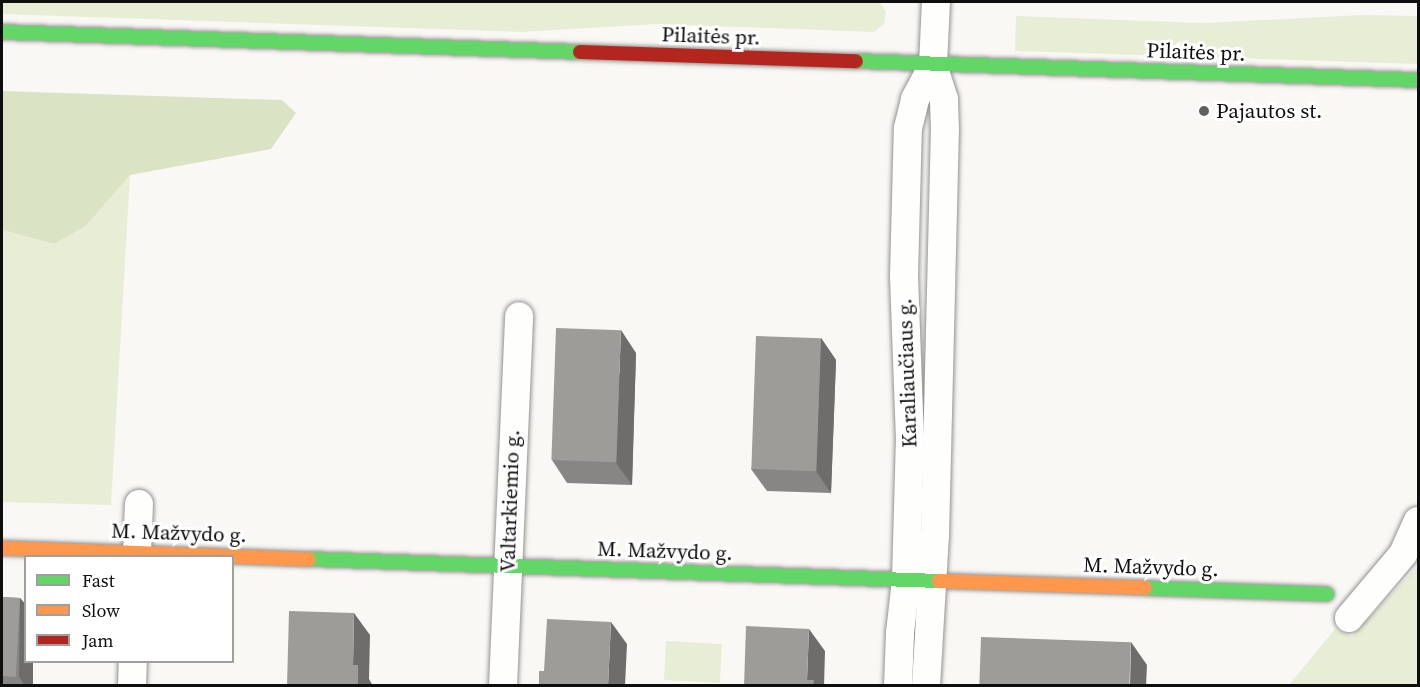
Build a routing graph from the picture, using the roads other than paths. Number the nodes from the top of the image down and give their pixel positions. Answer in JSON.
{"nodes":[{"id":1,"x":936,"y":2,"type":"edge"},
{"id":2,"x":2,"y":32,"type":"edge"},
{"id":3,"x":933,"y":65,"type":"junction"},
{"id":4,"x":1419,"y":80,"type":"edge"},
{"id":5,"x":519,"y":316,"type":"dead end"},
{"id":6,"x":139,"y":504,"type":"dead end"},
{"id":7,"x":1419,"y":521,"type":"edge"},
{"id":8,"x":2,"y":548,"type":"edge"},
{"id":9,"x":137,"y":555,"type":"edge"},
{"id":10,"x":234,"y":558,"type":"edge"},
{"id":11,"x":508,"y":566,"type":"junction"},
{"id":12,"x":919,"y":580,"type":"junction"},
{"id":13,"x":1327,"y":594,"type":"dead end"},
{"id":14,"x":1349,"y":618,"type":"dead end"},
{"id":15,"x":133,"y":663,"type":"edge"},
{"id":16,"x":132,"y":686,"type":"edge"},
{"id":17,"x":503,"y":686,"type":"edge"},
{"id":18,"x":898,"y":686,"type":"edge"},
{"id":19,"x":926,"y":686,"type":"edge"}],
"edges":[{"from":1,"to":3,"type":"street","name":"Karaliaučiaus g."},
{"from":2,"to":3,"type":"main road","name":"Pilaitės pr."},
{"from":3,"to":4,"type":"main road","name":"Pilaitės pr."},
{"from":3,"to":12,"type":"street","name":"Karaliaučiaus g."},
{"from":5,"to":11,"type":"street","name":"Valtarkiemio g."},
{"from":6,"to":9,"type":"street"},
{"from":7,"to":14,"type":"street"},
{"from":8,"to":9,"type":"main road","name":"M. Mažvydo g."},
{"from":10,"to":11,"type":"main road","name":"M. Mažvydo g."},
{"from":11,"to":12,"type":"main road","name":"M. Mažvydo g."},
{"from":11,"to":17,"type":"street","name":"Valtarkiemio g."},
{"from":12,"to":13,"type":"main road","name":"M. Mažvydo g."},
{"from":12,"to":18,"type":"street","name":"Karaliaučiaus g."},
{"from":12,"to":19,"type":"street","name":"Karaliaučiaus g."},
{"from":15,"to":16,"type":"street"}]}
